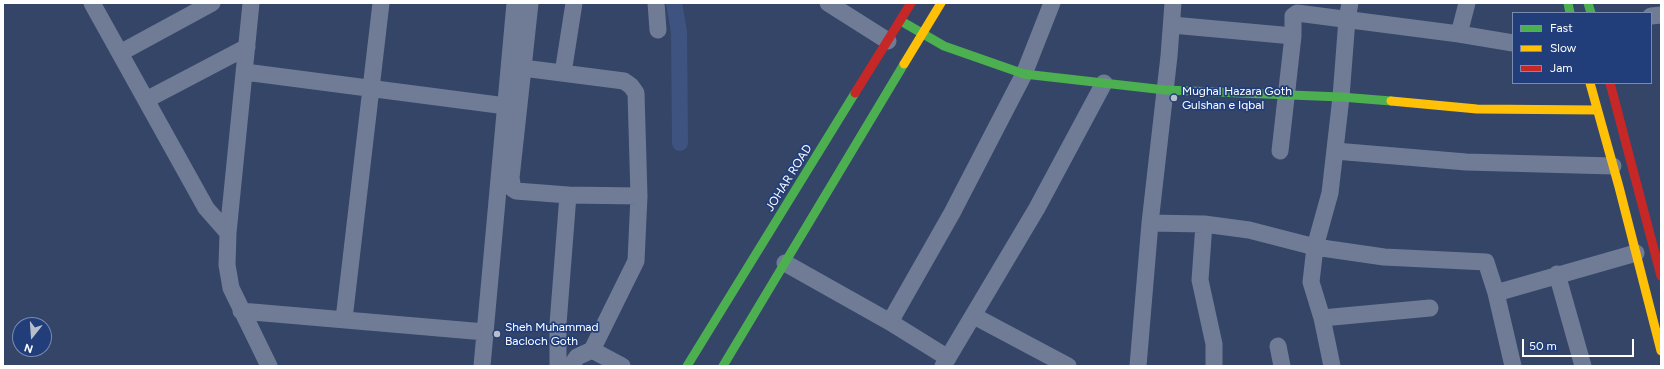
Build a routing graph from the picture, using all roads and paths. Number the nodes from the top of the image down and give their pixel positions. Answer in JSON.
{"nodes":[{"id":1,"x":212,"y":3,"type":"edge"},
{"id":2,"x":251,"y":3,"type":"edge"},
{"id":3,"x":381,"y":3,"type":"edge"},
{"id":4,"x":515,"y":3,"type":"edge"},
{"id":5,"x":530,"y":3,"type":"edge"},
{"id":6,"x":574,"y":3,"type":"edge"},
{"id":7,"x":656,"y":3,"type":"edge"},
{"id":8,"x":828,"y":3,"type":"edge"},
{"id":9,"x":911,"y":3,"type":"edge"},
{"id":10,"x":941,"y":3,"type":"edge"},
{"id":11,"x":1052,"y":3,"type":"edge"},
{"id":12,"x":1173,"y":3,"type":"edge"},
{"id":13,"x":1467,"y":3,"type":"edge"},
{"id":14,"x":94,"y":4,"type":"edge"},
{"id":15,"x":1349,"y":11,"type":"edge"},
{"id":16,"x":900,"y":21,"type":"junction"},
{"id":17,"x":1172,"y":25,"type":"junction"},
{"id":18,"x":658,"y":30,"type":"dead end"},
{"id":19,"x":923,"y":33,"type":"junction"},
{"id":20,"x":1459,"y":34,"type":"junction"},
{"id":21,"x":1293,"y":36,"type":"junction"},
{"id":22,"x":888,"y":41,"type":"junction"},
{"id":23,"x":1512,"y":43,"type":"edge"},
{"id":24,"x":247,"y":46,"type":"junction"},
{"id":25,"x":120,"y":53,"type":"junction"},
{"id":26,"x":523,"y":68,"type":"junction"},
{"id":27,"x":244,"y":72,"type":"junction"},
{"id":28,"x":563,"y":73,"type":"junction"},
{"id":29,"x":1024,"y":74,"type":"junction"},
{"id":30,"x":1104,"y":83,"type":"junction"},
{"id":31,"x":1590,"y":84,"type":"edge"},
{"id":32,"x":1610,"y":84,"type":"edge"},
{"id":33,"x":371,"y":89,"type":"junction"},
{"id":34,"x":1165,"y":90,"type":"junction"},
{"id":35,"x":1286,"y":95,"type":"junction"},
{"id":36,"x":1341,"y":97,"type":"junction"},
{"id":37,"x":146,"y":100,"type":"junction"},
{"id":38,"x":506,"y":106,"type":"junction"},
{"id":39,"x":1597,"y":110,"type":"junction"},
{"id":40,"x":1280,"y":151,"type":"dead end"},
{"id":41,"x":1335,"y":151,"type":"junction"},
{"id":42,"x":1613,"y":166,"type":"junction"},
{"id":43,"x":568,"y":195,"type":"junction"},
{"id":44,"x":639,"y":196,"type":"junction"},
{"id":45,"x":1150,"y":223,"type":"junction"},
{"id":46,"x":1204,"y":224,"type":"junction"},
{"id":47,"x":228,"y":233,"type":"junction"},
{"id":48,"x":1315,"y":247,"type":"junction"},
{"id":49,"x":1636,"y":253,"type":"junction"},
{"id":50,"x":1658,"y":256,"type":"edge"},
{"id":51,"x":785,"y":263,"type":"junction"},
{"id":52,"x":1557,"y":274,"type":"junction"},
{"id":53,"x":1661,"y":276,"type":"edge"},
{"id":54,"x":1496,"y":293,"type":"junction"},
{"id":55,"x":1430,"y":308,"type":"dead end"},
{"id":56,"x":241,"y":310,"type":"junction"},
{"id":57,"x":974,"y":316,"type":"junction"},
{"id":58,"x":1322,"y":318,"type":"junction"},
{"id":59,"x":344,"y":319,"type":"junction"},
{"id":60,"x":890,"y":322,"type":"junction"},
{"id":61,"x":484,"y":332,"type":"junction"},
{"id":62,"x":1278,"y":346,"type":"dead end"},
{"id":63,"x":592,"y":350,"type":"junction"},
{"id":64,"x":1661,"y":351,"type":"edge"},
{"id":65,"x":1043,"y":360,"type":"edge"},
{"id":66,"x":946,"y":362,"type":"edge"},
{"id":67,"x":269,"y":366,"type":"edge"},
{"id":68,"x":482,"y":366,"type":"edge"},
{"id":69,"x":558,"y":366,"type":"edge"},
{"id":70,"x":571,"y":366,"type":"edge"},
{"id":71,"x":622,"y":366,"type":"edge"},
{"id":72,"x":687,"y":366,"type":"edge"},
{"id":73,"x":723,"y":366,"type":"edge"},
{"id":74,"x":1068,"y":366,"type":"edge"},
{"id":75,"x":1138,"y":366,"type":"edge"},
{"id":76,"x":1214,"y":366,"type":"edge"},
{"id":77,"x":1282,"y":366,"type":"edge"},
{"id":78,"x":1332,"y":366,"type":"edge"},
{"id":79,"x":1513,"y":366,"type":"edge"},
{"id":80,"x":1583,"y":366,"type":"edge"}],
"edges":[{"from":1,"to":25,"type":"street"},
{"from":2,"to":24,"type":"street"},
{"from":3,"to":33,"type":"street"},
{"from":4,"to":38,"type":"street"},
{"from":5,"to":26,"type":"street"},
{"from":6,"to":28,"type":"street"},
{"from":7,"to":18,"type":"street"},
{"from":8,"to":22,"type":"street"},
{"from":9,"to":16,"type":"street","name":"JOHAR ROAD"},
{"from":10,"to":19,"type":"street"},
{"from":11,"to":29,"type":"street"},
{"from":12,"to":17,"type":"street"},
{"from":13,"to":20,"type":"street"},
{"from":14,"to":25,"type":"street"},
{"from":15,"to":20,"type":"street"},
{"from":15,"to":21,"type":"street"},
{"from":15,"to":36,"type":"street"},
{"from":16,"to":19,"type":"street"},
{"from":16,"to":22,"type":"street","name":"JOHAR ROAD"},
{"from":17,"to":21,"type":"street"},
{"from":17,"to":34,"type":"street"},
{"from":19,"to":29,"type":"street"},
{"from":19,"to":51,"type":"street"},
{"from":20,"to":23,"type":"street"},
{"from":21,"to":35,"type":"street"},
{"from":22,"to":72,"type":"street","name":"JOHAR ROAD"},
{"from":24,"to":27,"type":"street"},
{"from":24,"to":37,"type":"street"},
{"from":25,"to":37,"type":"street"},
{"from":26,"to":28,"type":"street"},
{"from":26,"to":43,"type":"street"},
{"from":27,"to":33,"type":"street"},
{"from":27,"to":47,"type":"street"},
{"from":28,"to":44,"type":"street"},
{"from":29,"to":30,"type":"street"},
{"from":29,"to":60,"type":"street"},
{"from":30,"to":34,"type":"street"},
{"from":30,"to":57,"type":"street"},
{"from":31,"to":39,"type":"street"},
{"from":32,"to":50,"type":"street"},
{"from":33,"to":38,"type":"street"},
{"from":33,"to":59,"type":"street"},
{"from":34,"to":35,"type":"street"},
{"from":34,"to":45,"type":"street"},
{"from":35,"to":36,"type":"street"},
{"from":35,"to":40,"type":"street"},
{"from":36,"to":39,"type":"street"},
{"from":36,"to":41,"type":"street"},
{"from":37,"to":47,"type":"street"},
{"from":38,"to":61,"type":"street"},
{"from":39,"to":42,"type":"street"},
{"from":41,"to":42,"type":"street"},
{"from":41,"to":48,"type":"street"},
{"from":42,"to":49,"type":"street"},
{"from":43,"to":44,"type":"street"},
{"from":43,"to":69,"type":"street"},
{"from":44,"to":63,"type":"street"},
{"from":45,"to":46,"type":"street"},
{"from":45,"to":75,"type":"street"},
{"from":46,"to":48,"type":"street"},
{"from":46,"to":76,"type":"street"},
{"from":47,"to":56,"type":"street"},
{"from":48,"to":54,"type":"street"},
{"from":48,"to":58,"type":"street"},
{"from":49,"to":52,"type":"street"},
{"from":49,"to":64,"type":"street"},
{"from":50,"to":53,"type":"street"},
{"from":51,"to":60,"type":"street"},
{"from":51,"to":73,"type":"street"},
{"from":52,"to":54,"type":"street"},
{"from":52,"to":80,"type":"street"},
{"from":54,"to":79,"type":"street"},
{"from":55,"to":58,"type":"street"},
{"from":56,"to":59,"type":"street"},
{"from":56,"to":67,"type":"street"},
{"from":57,"to":65,"type":"street"},
{"from":57,"to":66,"type":"street"},
{"from":58,"to":78,"type":"street"},
{"from":59,"to":61,"type":"street"},
{"from":60,"to":66,"type":"street"},
{"from":61,"to":68,"type":"street"},
{"from":62,"to":77,"type":"street"},
{"from":63,"to":70,"type":"street"},
{"from":63,"to":71,"type":"street"},
{"from":65,"to":74,"type":"street"}]}
